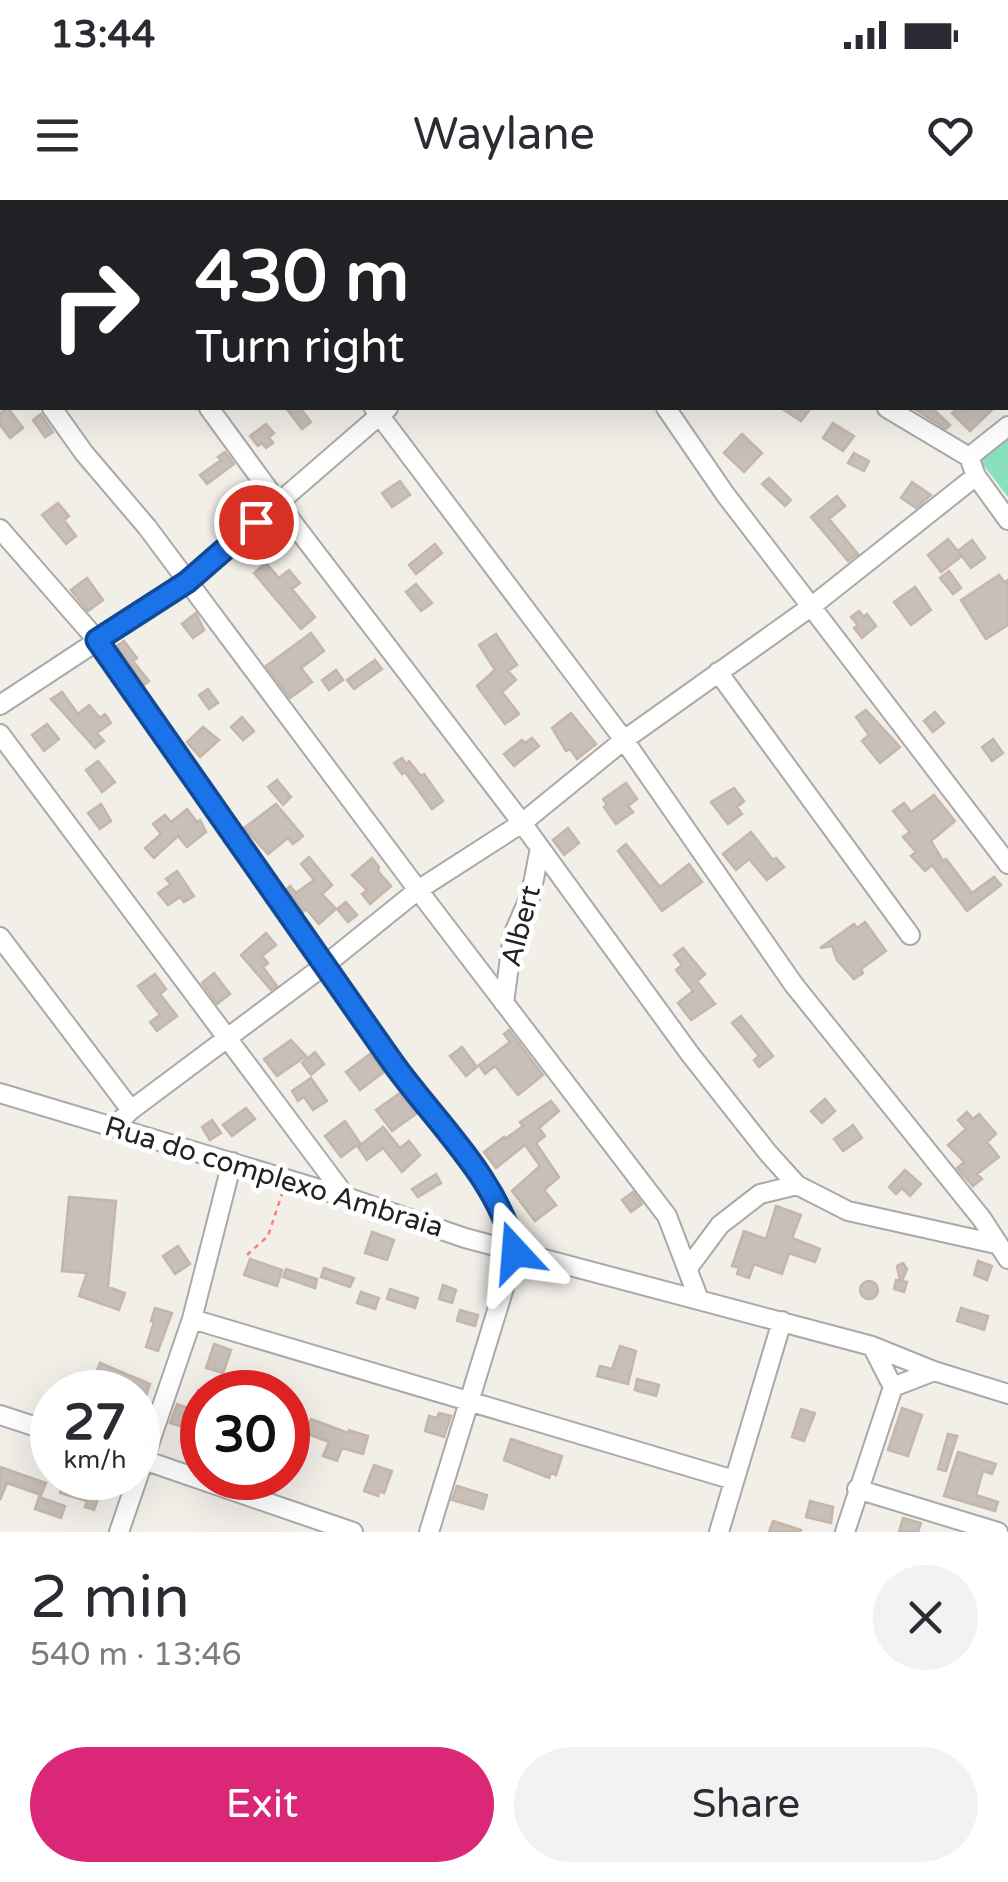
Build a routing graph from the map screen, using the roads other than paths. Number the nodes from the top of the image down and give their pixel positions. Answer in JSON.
{"nodes":[{"id":1,"x":53,"y":410,"type":"edge"},
{"id":2,"x":211,"y":410,"type":"edge"},
{"id":3,"x":381,"y":410,"type":"edge"},
{"id":4,"x":667,"y":410,"type":"edge"},
{"id":5,"x":890,"y":410,"type":"edge"},
{"id":6,"x":1008,"y":426,"type":"edge"},
{"id":7,"x":968,"y":457,"type":"junction"},
{"id":8,"x":976,"y":476,"type":"junction"},
{"id":9,"x":280,"y":502,"type":"junction"},
{"id":10,"x":1008,"y":520,"type":"edge"},
{"id":11,"x":0,"y":529,"type":"edge"},
{"id":12,"x":187,"y":582,"type":"junction"},
{"id":13,"x":812,"y":606,"type":"junction"},
{"id":14,"x":97,"y":640,"type":"junction"},
{"id":15,"x":718,"y":672,"type":"junction"},
{"id":16,"x":0,"y":705,"type":"edge"},
{"id":17,"x":0,"y":734,"type":"edge"},
{"id":18,"x":624,"y":740,"type":"junction"},
{"id":19,"x":522,"y":823,"type":"junction"},
{"id":20,"x":540,"y":848,"type":"junction"},
{"id":21,"x":1008,"y":864,"type":"edge"},
{"id":22,"x":418,"y":890,"type":"junction"},
{"id":23,"x":910,"y":935,"type":"dead end"},
{"id":24,"x":0,"y":938,"type":"edge"},
{"id":25,"x":325,"y":966,"type":"junction"},
{"id":26,"x":504,"y":1003,"type":"junction"},
{"id":27,"x":226,"y":1037,"type":"junction"},
{"id":28,"x":0,"y":1092,"type":"edge"},
{"id":29,"x":130,"y":1110,"type":"junction"},
{"id":30,"x":114,"y":1127,"type":"junction"},
{"id":31,"x":232,"y":1162,"type":"junction"},
{"id":32,"x":798,"y":1185,"type":"junction"},
{"id":33,"x":346,"y":1196,"type":"junction"},
{"id":34,"x":1002,"y":1251,"type":"edge"},
{"id":35,"x":515,"y":1252,"type":"junction"},
{"id":36,"x":688,"y":1268,"type":"junction"},
{"id":37,"x":698,"y":1298,"type":"junction"},
{"id":38,"x":192,"y":1319,"type":"junction"},
{"id":39,"x":782,"y":1321,"type":"junction"},
{"id":40,"x":872,"y":1346,"type":"junction"},
{"id":41,"x":934,"y":1371,"type":"junction"},
{"id":42,"x":893,"y":1387,"type":"junction"},
{"id":43,"x":1005,"y":1390,"type":"edge"},
{"id":44,"x":469,"y":1402,"type":"junction"},
{"id":45,"x":160,"y":1407,"type":"edge"},
{"id":46,"x":0,"y":1415,"type":"edge"},
{"id":47,"x":30,"y":1425,"type":"edge"},
{"id":48,"x":160,"y":1466,"type":"edge"},
{"id":49,"x":734,"y":1480,"type":"junction"},
{"id":50,"x":857,"y":1489,"type":"junction"},
{"id":51,"x":129,"y":1500,"type":"edge"},
{"id":52,"x":119,"y":1532,"type":"edge"},
{"id":53,"x":353,"y":1532,"type":"edge"},
{"id":54,"x":430,"y":1532,"type":"edge"},
{"id":55,"x":719,"y":1532,"type":"edge"},
{"id":56,"x":845,"y":1532,"type":"edge"},
{"id":57,"x":998,"y":1532,"type":"edge"}],
"edges":[{"from":1,"to":12,"type":"street"},
{"from":2,"to":9,"type":"street"},
{"from":3,"to":9,"type":"street"},
{"from":3,"to":18,"type":"street"},
{"from":4,"to":13,"type":"street"},
{"from":5,"to":7,"type":"street"},
{"from":6,"to":7,"type":"street"},
{"from":7,"to":8,"type":"street"},
{"from":8,"to":10,"type":"street"},
{"from":8,"to":13,"type":"street"},
{"from":9,"to":12,"type":"street"},
{"from":9,"to":19,"type":"street"},
{"from":11,"to":14,"type":"street"},
{"from":12,"to":14,"type":"street"},
{"from":12,"to":22,"type":"street"},
{"from":13,"to":15,"type":"street"},
{"from":13,"to":21,"type":"street"},
{"from":14,"to":16,"type":"street"},
{"from":14,"to":25,"type":"street"},
{"from":15,"to":18,"type":"street"},
{"from":15,"to":23,"type":"street"},
{"from":17,"to":27,"type":"street"},
{"from":18,"to":19,"type":"street"},
{"from":18,"to":34,"type":"street"},
{"from":19,"to":20,"type":"street"},
{"from":19,"to":22,"type":"street"},
{"from":20,"to":26,"type":"street","name":"Albert"},
{"from":20,"to":32,"type":"street"},
{"from":22,"to":25,"type":"street"},
{"from":22,"to":26,"type":"street"},
{"from":24,"to":29,"type":"street"},
{"from":25,"to":27,"type":"street"},
{"from":25,"to":35,"type":"street"},
{"from":26,"to":36,"type":"street"},
{"from":27,"to":29,"type":"street"},
{"from":27,"to":33,"type":"street"},
{"from":28,"to":30,"type":"street","name":"Rua do complexo Ambraia"},
{"from":29,"to":30,"type":"street"},
{"from":30,"to":31,"type":"street","name":"Rua do complexo Ambraia"},
{"from":31,"to":33,"type":"street","name":"Rua do complexo Ambraia"},
{"from":31,"to":38,"type":"street"},
{"from":32,"to":34,"type":"street"},
{"from":32,"to":36,"type":"street"},
{"from":33,"to":35,"type":"street","name":"Rua do complexo Ambraia"},
{"from":35,"to":37,"type":"street","name":"Rua do complexo Ambraia"},
{"from":35,"to":44,"type":"street"},
{"from":36,"to":37,"type":"street"},
{"from":37,"to":39,"type":"street","name":"Rua do complexo Ambraia"},
{"from":38,"to":44,"type":"street"},
{"from":38,"to":45,"type":"street"},
{"from":39,"to":40,"type":"street","name":"Rua do complexo Ambraia"},
{"from":39,"to":49,"type":"street"},
{"from":40,"to":41,"type":"street","name":"Rua do complexo Ambraia"},
{"from":40,"to":42,"type":"street"},
{"from":41,"to":42,"type":"street"},
{"from":41,"to":43,"type":"street","name":"Rua do complexo Ambraia"},
{"from":42,"to":50,"type":"street"},
{"from":44,"to":49,"type":"street"},
{"from":44,"to":54,"type":"street"},
{"from":46,"to":47,"type":"street"},
{"from":48,"to":53,"type":"street"},
{"from":49,"to":55,"type":"street"},
{"from":50,"to":56,"type":"street"},
{"from":50,"to":57,"type":"street"},
{"from":51,"to":52,"type":"street"}]}
